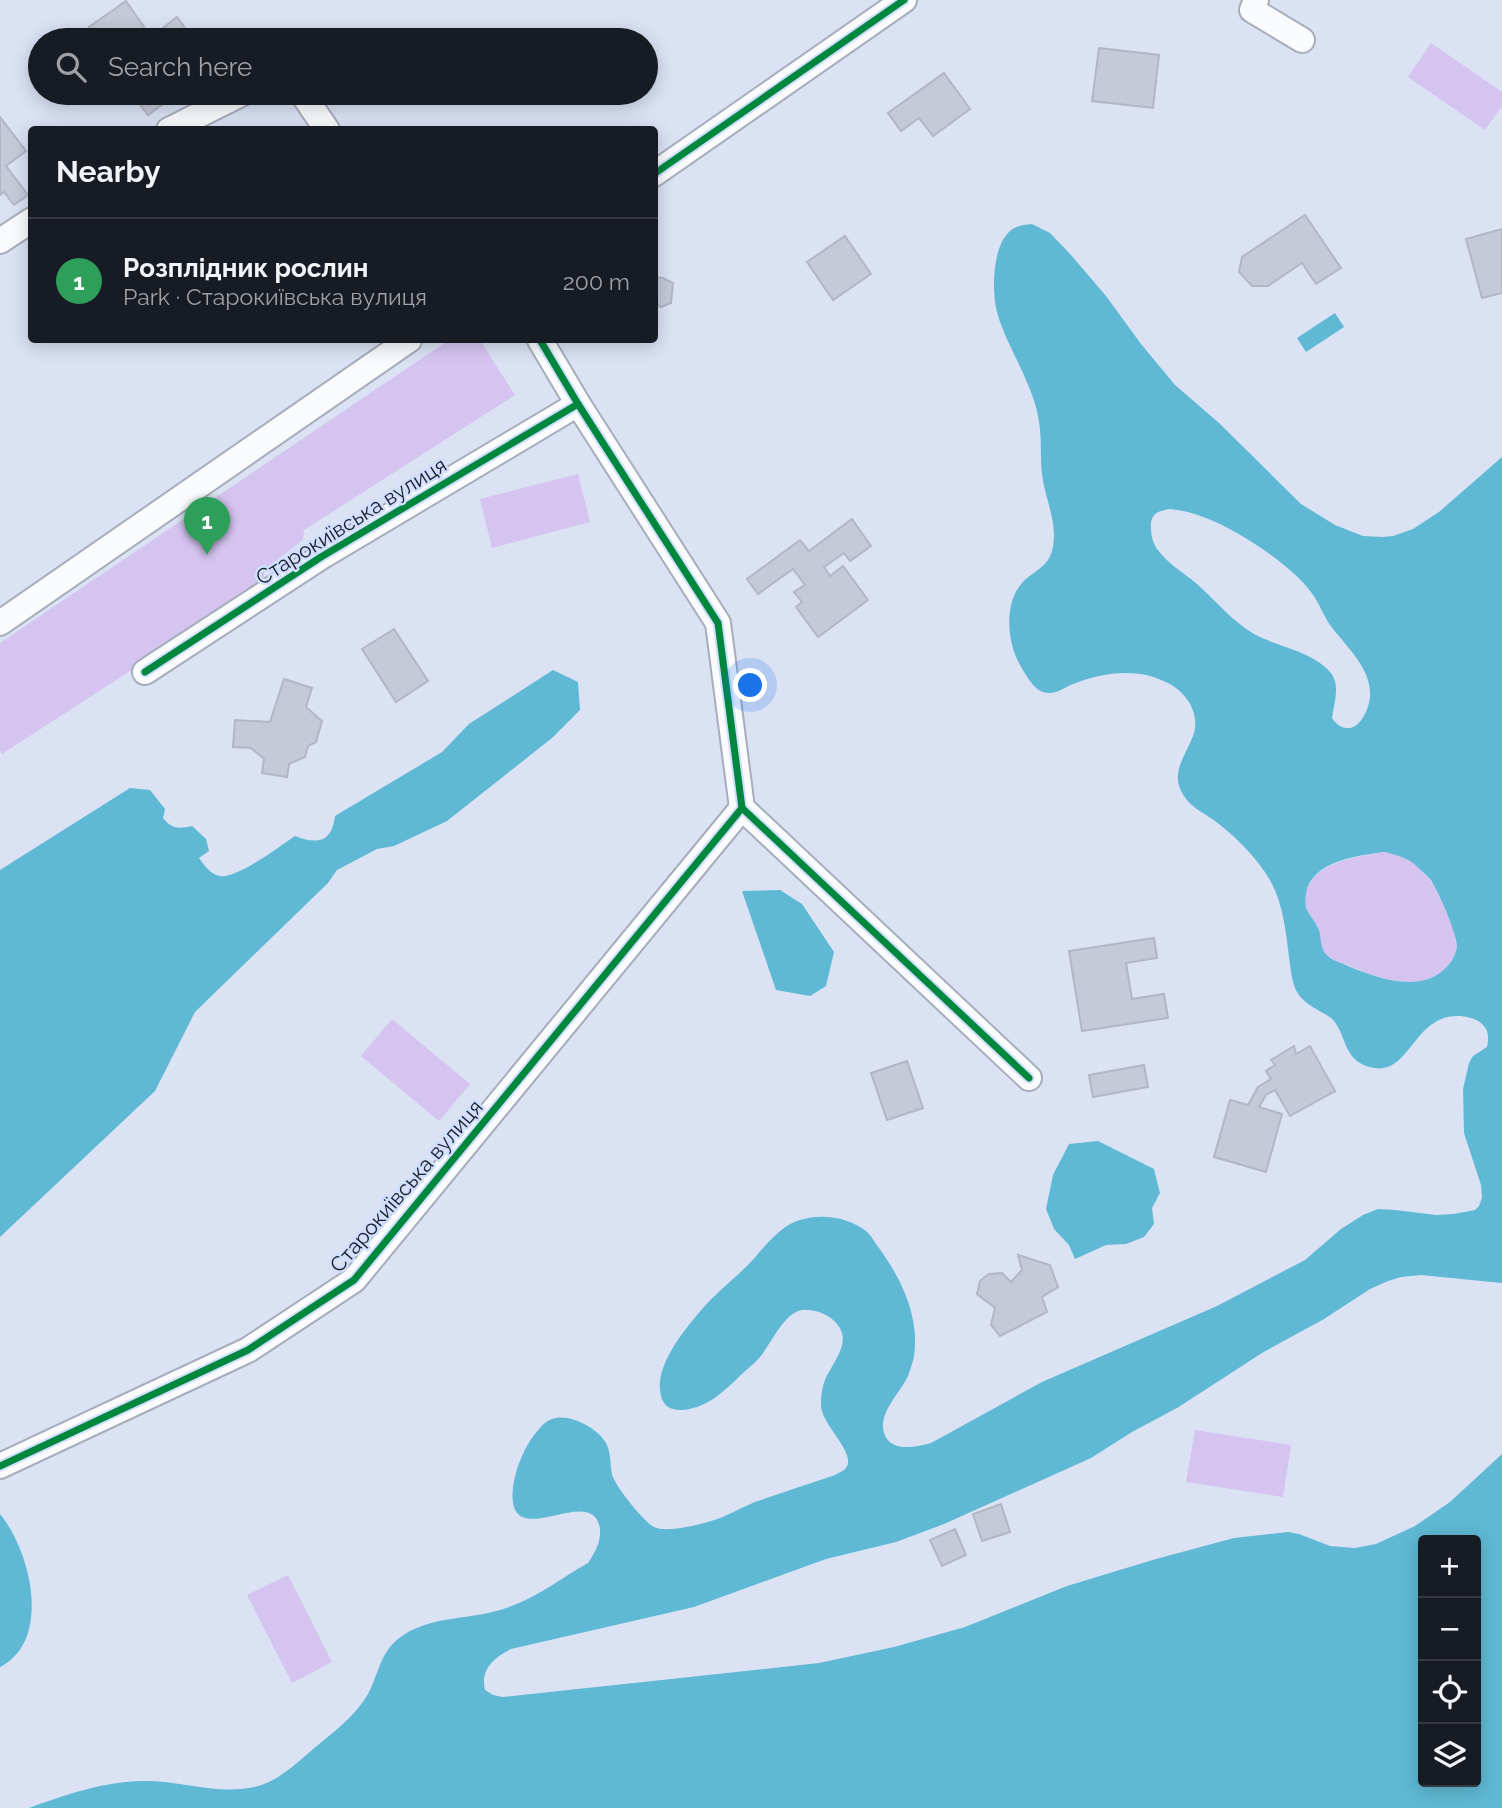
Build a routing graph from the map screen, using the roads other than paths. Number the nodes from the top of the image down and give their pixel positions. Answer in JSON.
{"nodes":[{"id":1,"x":904,"y":0,"type":"edge"},
{"id":2,"x":1256,"y":0,"type":"edge"},
{"id":3,"x":1302,"y":40,"type":"dead end"},
{"id":4,"x":219,"y":105,"type":"edge"},
{"id":5,"x":310,"y":105,"type":"edge"},
{"id":6,"x":177,"y":126,"type":"edge"},
{"id":7,"x":324,"y":126,"type":"edge"},
{"id":8,"x":658,"y":171,"type":"edge"},
{"id":9,"x":28,"y":223,"type":"edge"},
{"id":10,"x":0,"y":242,"type":"edge"},
{"id":11,"x":405,"y":343,"type":"edge"},
{"id":12,"x":542,"y":343,"type":"edge"},
{"id":13,"x":578,"y":404,"type":"junction"},
{"id":14,"x":0,"y":623,"type":"edge"},
{"id":15,"x":145,"y":672,"type":"dead end"},
{"id":16,"x":742,"y":808,"type":"junction"},
{"id":17,"x":1029,"y":1078,"type":"dead end"},
{"id":18,"x":0,"y":1466,"type":"edge"}],
"edges":[{"from":1,"to":8,"type":"street"},
{"from":2,"to":3,"type":"street"},
{"from":4,"to":6,"type":"street"},
{"from":5,"to":7,"type":"street"},
{"from":9,"to":10,"type":"street"},
{"from":11,"to":14,"type":"street"},
{"from":12,"to":13,"type":"street"},
{"from":13,"to":15,"type":"street","name":"Старокиївська вулиця"},
{"from":13,"to":16,"type":"street"},
{"from":16,"to":17,"type":"street"},
{"from":16,"to":18,"type":"street","name":"Старокиївська вулиця"}]}
